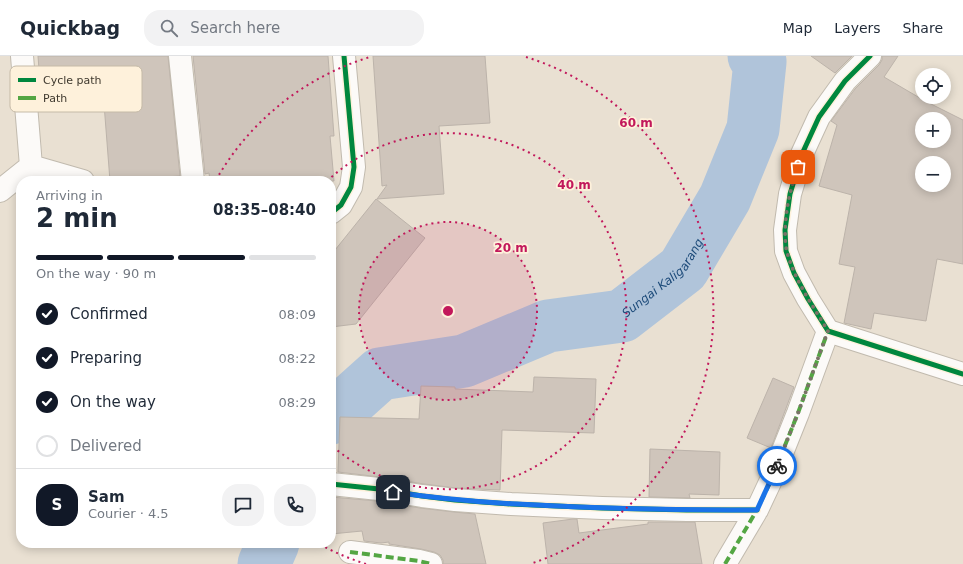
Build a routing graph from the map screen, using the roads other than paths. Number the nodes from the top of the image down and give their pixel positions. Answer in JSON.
{"nodes":[{"id":1,"x":22,"y":56,"type":"edge"},
{"id":2,"x":180,"y":56,"type":"edge"},
{"id":3,"x":344,"y":56,"type":"edge"},
{"id":4,"x":870,"y":56,"type":"edge"},
{"id":5,"x":23,"y":66,"type":"edge"},
{"id":6,"x":27,"y":112,"type":"edge"},
{"id":7,"x":31,"y":166,"type":"junction"},
{"id":8,"x":19,"y":176,"type":"edge"},
{"id":9,"x":66,"y":176,"type":"edge"},
{"id":10,"x":192,"y":176,"type":"edge"},
{"id":11,"x":16,"y":178,"type":"edge"},
{"id":12,"x":0,"y":191,"type":"edge"},
{"id":13,"x":336,"y":208,"type":"edge"},
{"id":14,"x":828,"y":331,"type":"junction"},
{"id":15,"x":963,"y":374,"type":"edge"},
{"id":16,"x":336,"y":485,"type":"edge"},
{"id":17,"x":757,"y":510,"type":"junction"},
{"id":18,"x":350,"y":552,"type":"dead end"},
{"id":19,"x":431,"y":564,"type":"edge"},
{"id":20,"x":725,"y":564,"type":"edge"}],
"edges":[{"from":1,"to":5,"type":"street"},
{"from":2,"to":10,"type":"street"},
{"from":3,"to":13,"type":"street"},
{"from":4,"to":14,"type":"street"},
{"from":6,"to":7,"type":"street"},
{"from":7,"to":8,"type":"street"},
{"from":7,"to":9,"type":"street"},
{"from":11,"to":12,"type":"street"},
{"from":14,"to":15,"type":"street"},
{"from":14,"to":17,"type":"street"},
{"from":16,"to":17,"type":"street"},
{"from":17,"to":20,"type":"street"},
{"from":18,"to":19,"type":"street"}]}
